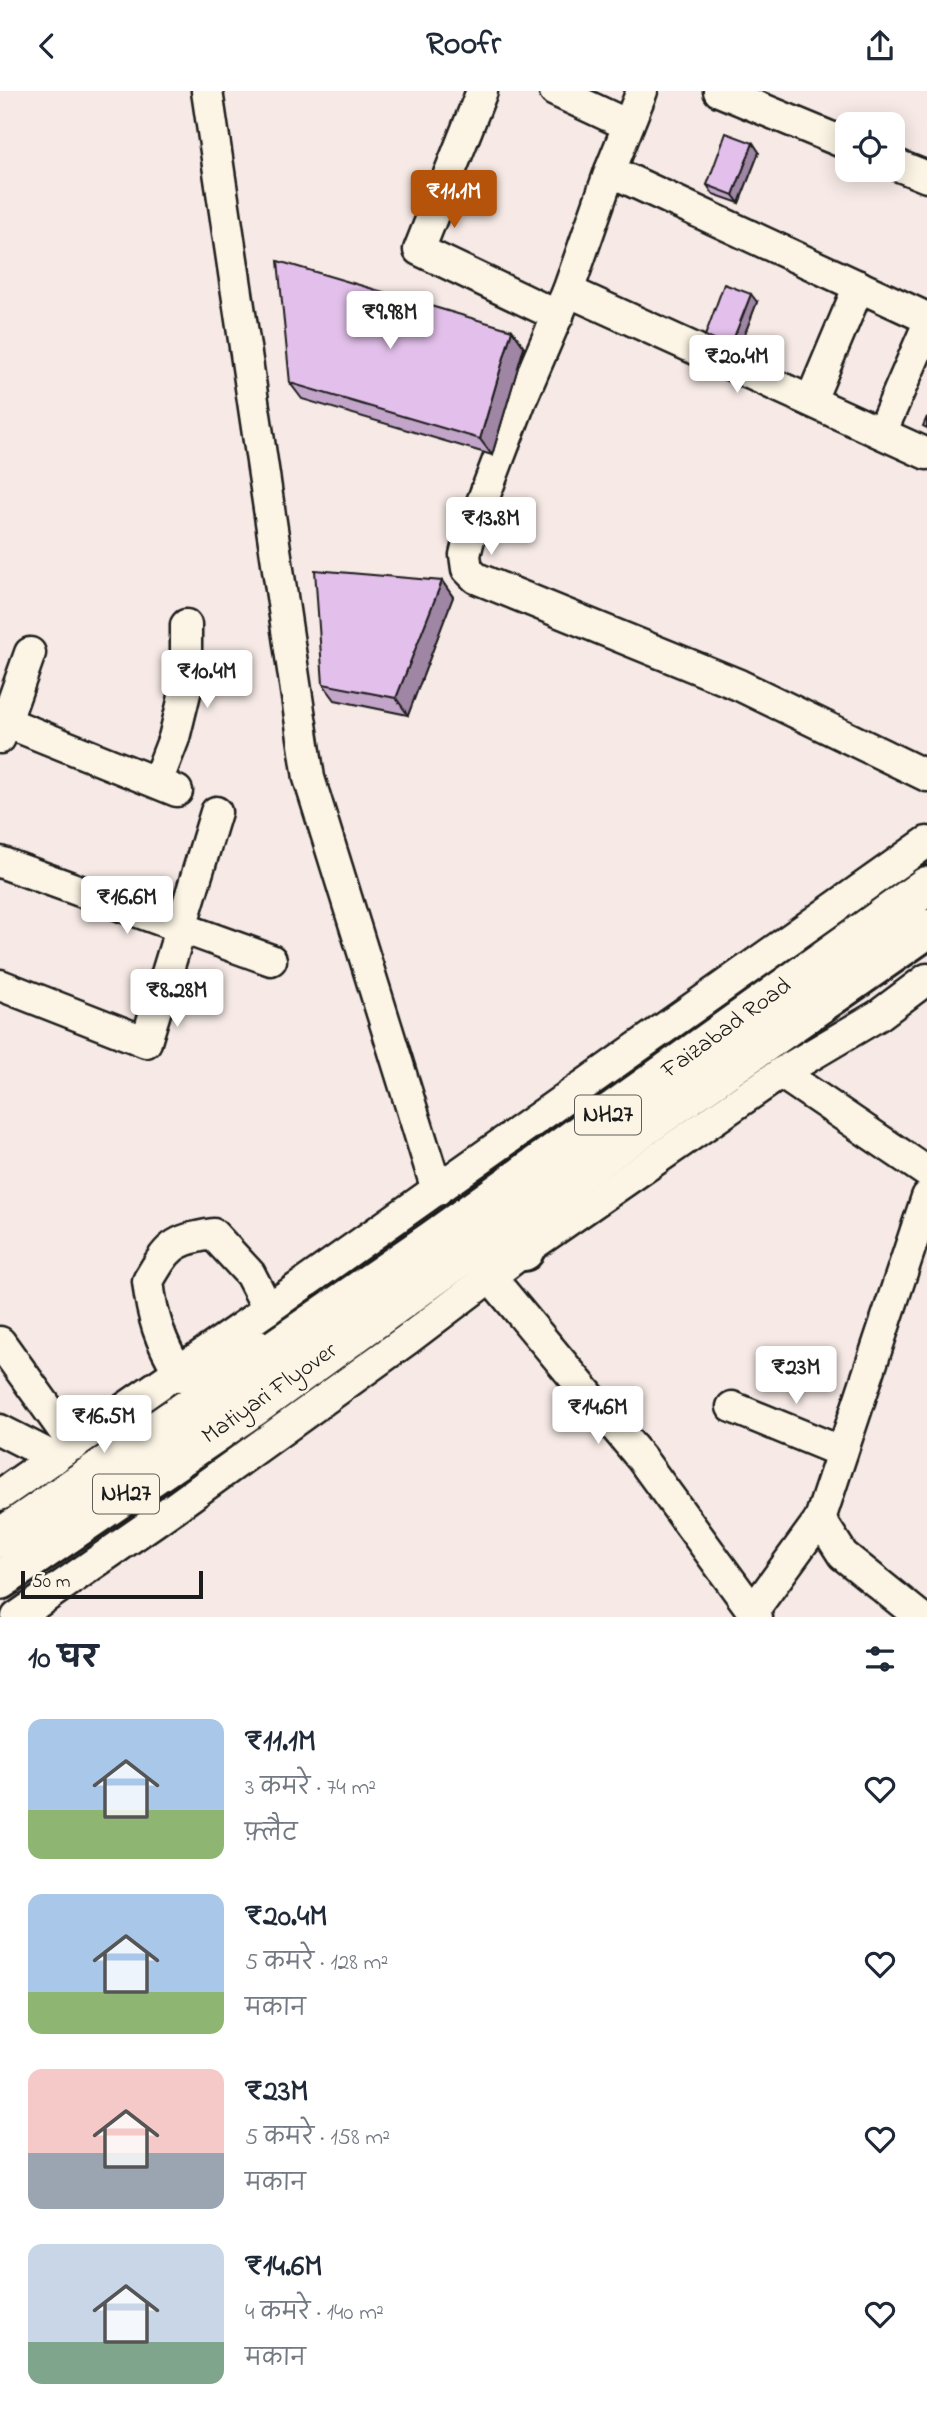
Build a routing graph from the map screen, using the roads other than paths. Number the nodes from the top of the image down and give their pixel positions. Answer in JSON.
{"nodes":[{"id":1,"x":207,"y":91,"type":"edge"},
{"id":2,"x":482,"y":91,"type":"edge"},
{"id":3,"x":555,"y":91,"type":"edge"},
{"id":4,"x":642,"y":91,"type":"edge"},
{"id":5,"x":719,"y":91,"type":"edge"},
{"id":6,"x":628,"y":125,"type":"junction"},
{"id":7,"x":835,"y":139,"type":"edge"},
{"id":8,"x":905,"y":168,"type":"edge"},
{"id":9,"x":610,"y":171,"type":"junction"},
{"id":10,"x":927,"y":177,"type":"edge"},
{"id":11,"x":859,"y":286,"type":"junction"},
{"id":12,"x":563,"y":303,"type":"junction"},
{"id":13,"x":927,"y":318,"type":"edge"},
{"id":14,"x":927,"y":327,"type":"edge"},
{"id":15,"x":811,"y":400,"type":"junction"},
{"id":16,"x":881,"y":433,"type":"junction"},
{"id":17,"x":927,"y":454,"type":"edge"},
{"id":18,"x":186,"y":625,"type":"dead end"},
{"id":19,"x":30,"y":653,"type":"dead end"},
{"id":20,"x":3,"y":730,"type":"edge"},
{"id":21,"x":927,"y":776,"type":"edge"},
{"id":22,"x":216,"y":812,"type":"dead end"},
{"id":23,"x":927,"y":842,"type":"edge"},
{"id":24,"x":0,"y":862,"type":"edge"},
{"id":25,"x":927,"y":886,"type":"edge"},
{"id":26,"x":181,"y":929,"type":"junction"},
{"id":27,"x":927,"y":929,"type":"edge"},
{"id":28,"x":271,"y":960,"type":"dead end"},
{"id":29,"x":927,"y":979,"type":"edge"},
{"id":30,"x":0,"y":985,"type":"edge"},
{"id":31,"x":781,"y":1073,"type":"junction"},
{"id":32,"x":927,"y":1172,"type":"edge"},
{"id":33,"x":437,"y":1190,"type":"junction"},
{"id":34,"x":545,"y":1196,"type":"junction"},
{"id":35,"x":927,"y":1197,"type":"edge"},
{"id":36,"x":524,"y":1251,"type":"junction"},
{"id":37,"x":479,"y":1264,"type":"junction"},
{"id":38,"x":278,"y":1325,"type":"junction"},
{"id":39,"x":0,"y":1342,"type":"edge"},
{"id":40,"x":179,"y":1372,"type":"junction"},
{"id":41,"x":240,"y":1395,"type":"junction"},
{"id":42,"x":732,"y":1408,"type":"dead end"},
{"id":43,"x":0,"y":1430,"type":"edge"},
{"id":44,"x":65,"y":1451,"type":"junction"},
{"id":45,"x":842,"y":1452,"type":"junction"},
{"id":46,"x":0,"y":1495,"type":"edge"},
{"id":47,"x":820,"y":1520,"type":"junction"},
{"id":48,"x":0,"y":1538,"type":"edge"},
{"id":49,"x":0,"y":1580,"type":"edge"},
{"id":50,"x":755,"y":1614,"type":"edge"},
{"id":51,"x":913,"y":1615,"type":"edge"},
{"id":52,"x":17,"y":1617,"type":"edge"}],
"edges":[{"from":1,"to":33,"type":"street"},
{"from":2,"to":12,"type":"street"},
{"from":3,"to":6,"type":"street"},
{"from":4,"to":6,"type":"street"},
{"from":5,"to":7,"type":"street"},
{"from":6,"to":9,"type":"street"},
{"from":8,"to":10,"type":"street"},
{"from":9,"to":11,"type":"street"},
{"from":9,"to":12,"type":"street"},
{"from":11,"to":13,"type":"street"},
{"from":11,"to":15,"type":"street"},
{"from":12,"to":15,"type":"street"},
{"from":12,"to":21,"type":"street"},
{"from":14,"to":16,"type":"street"},
{"from":15,"to":16,"type":"street"},
{"from":16,"to":17,"type":"street"},
{"from":18,"to":20,"type":"street"},
{"from":19,"to":20,"type":"street"},
{"from":22,"to":26,"type":"street"},
{"from":23,"to":33,"type":"street"},
{"from":24,"to":26,"type":"street"},
{"from":25,"to":38,"type":"highway","name":"Faizabad Road","number":"NH27"},
{"from":26,"to":28,"type":"street"},
{"from":26,"to":30,"type":"street"},
{"from":27,"to":34,"type":"highway","name":"Faizabad Road","number":"NH27"},
{"from":29,"to":31,"type":"street"},
{"from":31,"to":32,"type":"street"},
{"from":31,"to":36,"type":"street"},
{"from":33,"to":38,"type":"street"},
{"from":34,"to":36,"type":"highway"},
{"from":34,"to":37,"type":"highway","name":"Faizabad Road","number":"NH27"},
{"from":35,"to":45,"type":"street"},
{"from":36,"to":37,"type":"street"},
{"from":37,"to":41,"type":"highway","name":"Matiyari Flyover","number":"NH27"},
{"from":37,"to":50,"type":"street"},
{"from":37,"to":52,"type":"street"},
{"from":38,"to":40,"type":"highway"},
{"from":38,"to":40,"type":"street"},
{"from":38,"to":41,"type":"highway","name":"Matiyari Flyover","number":"NH27"},
{"from":39,"to":44,"type":"street"},
{"from":40,"to":44,"type":"street"},
{"from":41,"to":48,"type":"highway","name":"Matiyari Flyover","number":"NH27"},
{"from":41,"to":49,"type":"highway","name":"Matiyari Flyover","number":"NH27"},
{"from":42,"to":45,"type":"street"},
{"from":43,"to":44,"type":"street"},
{"from":44,"to":46,"type":"street"},
{"from":45,"to":47,"type":"street"},
{"from":47,"to":50,"type":"street"},
{"from":47,"to":51,"type":"street"}]}
